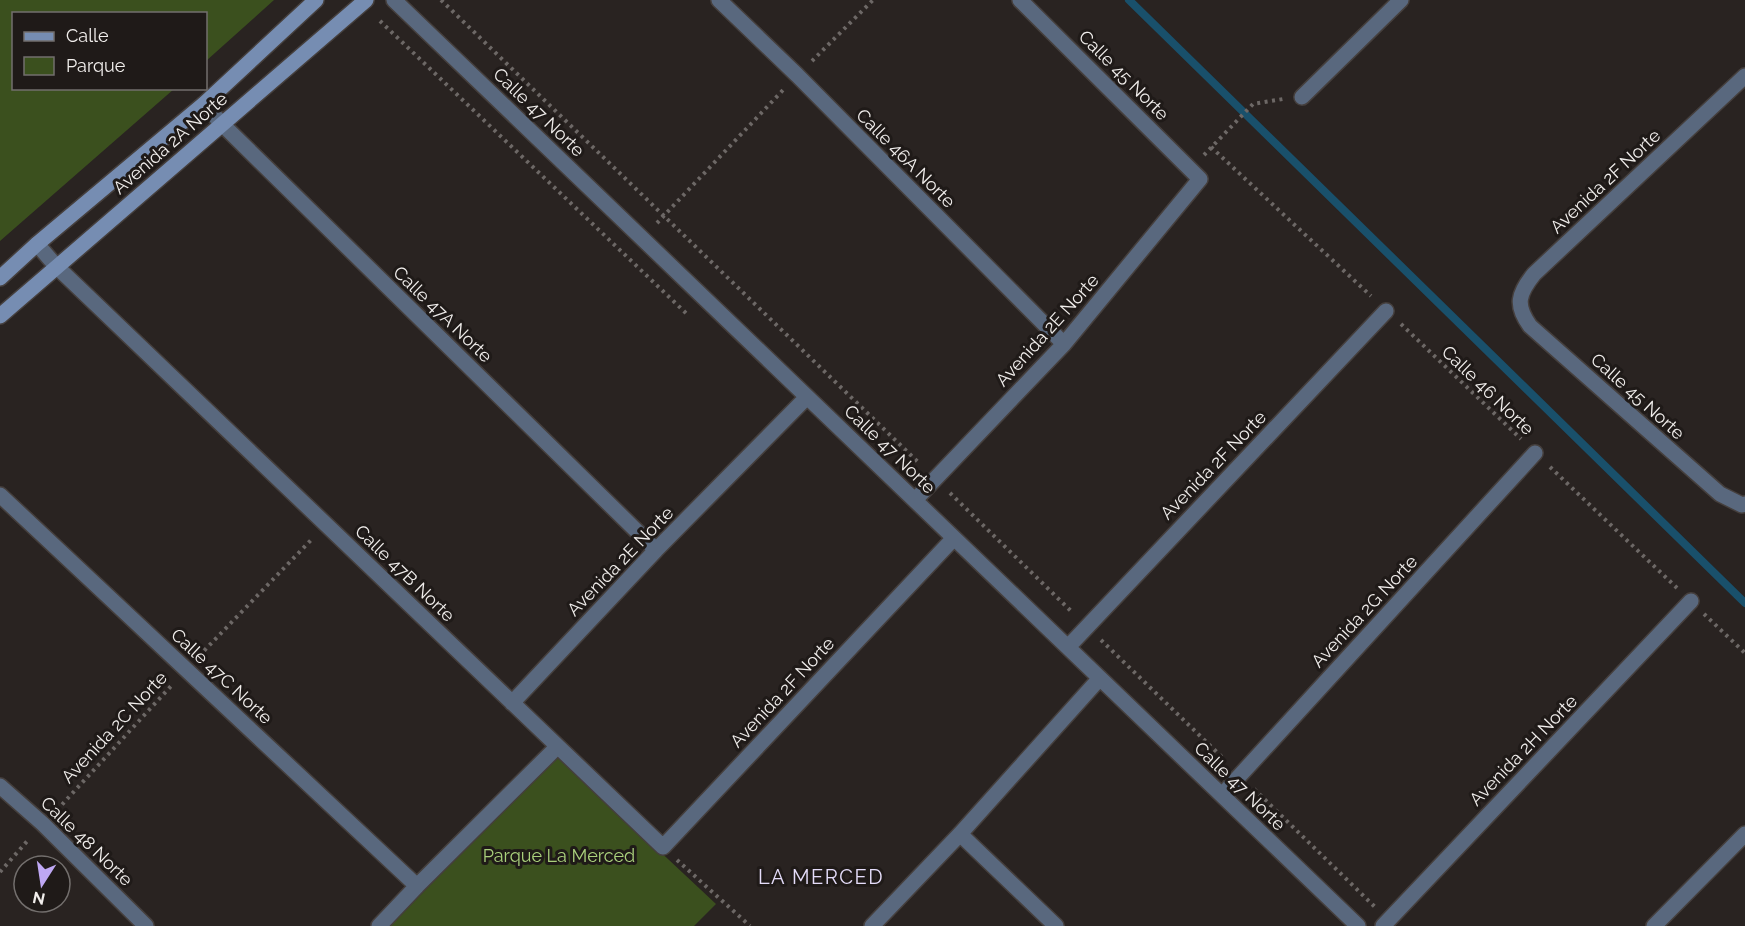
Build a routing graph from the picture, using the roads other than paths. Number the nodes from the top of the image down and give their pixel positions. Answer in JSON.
{"nodes":[{"id":1,"x":316,"y":0,"type":"edge"},
{"id":2,"x":366,"y":0,"type":"edge"},
{"id":3,"x":394,"y":0,"type":"edge"},
{"id":4,"x":719,"y":0,"type":"edge"},
{"id":5,"x":1020,"y":0,"type":"edge"},
{"id":6,"x":1401,"y":0,"type":"edge"},
{"id":7,"x":1745,"y":76,"type":"edge"},
{"id":8,"x":1302,"y":97,"type":"road end"},
{"id":9,"x":204,"y":104,"type":"junction"},
{"id":10,"x":222,"y":124,"type":"junction"},
{"id":11,"x":1200,"y":178,"type":"joint"},
{"id":12,"x":37,"y":243,"type":"junction"},
{"id":13,"x":56,"y":266,"type":"junction"},
{"id":14,"x":0,"y":278,"type":"edge"},
{"id":15,"x":1386,"y":311,"type":"road end"},
{"id":16,"x":0,"y":315,"type":"edge"},
{"id":17,"x":1530,"y":326,"type":"joint"},
{"id":18,"x":1064,"y":344,"type":"junction"},
{"id":19,"x":807,"y":397,"type":"junction"},
{"id":20,"x":1535,"y":453,"type":"road end"},
{"id":21,"x":0,"y":495,"type":"edge"},
{"id":22,"x":915,"y":500,"type":"junction"},
{"id":23,"x":1745,"y":504,"type":"edge"},
{"id":24,"x":954,"y":538,"type":"junction"},
{"id":25,"x":656,"y":550,"type":"junction"},
{"id":26,"x":1691,"y":601,"type":"road end"},
{"id":27,"x":1068,"y":647,"type":"junction"},
{"id":28,"x":1100,"y":678,"type":"junction"},
{"id":29,"x":512,"y":703,"type":"junction"},
{"id":30,"x":557,"y":747,"type":"junction"},
{"id":31,"x":0,"y":786,"type":"edge"},
{"id":32,"x":1222,"y":795,"type":"junction"},
{"id":33,"x":960,"y":834,"type":"junction"},
{"id":34,"x":1745,"y":834,"type":"edge"},
{"id":35,"x":663,"y":847,"type":"joint"},
{"id":36,"x":417,"y":886,"type":"junction"},
{"id":37,"x":1386,"y":923,"type":"edge"},
{"id":38,"x":146,"y":926,"type":"edge"},
{"id":39,"x":379,"y":926,"type":"edge"},
{"id":40,"x":872,"y":926,"type":"edge"},
{"id":41,"x":1056,"y":926,"type":"edge"},
{"id":42,"x":1358,"y":926,"type":"edge"},
{"id":43,"x":1654,"y":926,"type":"edge"}],
"edges":[{"from":1,"to":9,"type":"main road","name":"Avenida 2A Norte"},
{"from":2,"to":10,"type":"main road","name":"Avenida 2A Norte"},
{"from":3,"to":19,"type":"street","name":"Calle 47 Norte"},
{"from":4,"to":18,"type":"street","name":"Calle 46A Norte"},
{"from":5,"to":11,"type":"street","name":"Calle 45 Norte"},
{"from":6,"to":8,"type":"street"},
{"from":7,"to":17,"type":"street","name":"Avenida 2F Norte"},
{"from":9,"to":10,"type":"street","name":"Calle 47A Norte"},
{"from":9,"to":12,"type":"main road","name":"Avenida 2A Norte"},
{"from":10,"to":13,"type":"main road","name":"Avenida 2A Norte"},
{"from":10,"to":25,"type":"street","name":"Calle 47A Norte"},
{"from":11,"to":18,"type":"street","name":"Avenida 2E Norte"},
{"from":12,"to":13,"type":"street","name":"Calle 47B Norte"},
{"from":12,"to":14,"type":"main road","name":"Avenida 2A Norte"},
{"from":13,"to":16,"type":"main road","name":"Avenida 2A Norte"},
{"from":13,"to":29,"type":"street","name":"Calle 47B Norte"},
{"from":15,"to":27,"type":"street","name":"Avenida 2F Norte"},
{"from":17,"to":23,"type":"street","name":"Calle 45 Norte"},
{"from":18,"to":22,"type":"street","name":"Avenida 2E Norte"},
{"from":19,"to":22,"type":"street","name":"Calle 47 Norte"},
{"from":19,"to":25,"type":"street","name":"Avenida 2E Norte"},
{"from":20,"to":32,"type":"street","name":"Avenida 2G Norte"},
{"from":21,"to":36,"type":"street","name":"Calle 47C Norte"},
{"from":22,"to":24,"type":"street","name":"Calle 47 Norte"},
{"from":24,"to":27,"type":"street","name":"Calle 47 Norte"},
{"from":24,"to":35,"type":"street","name":"Avenida 2F Norte"},
{"from":25,"to":29,"type":"street","name":"Avenida 2E Norte"},
{"from":26,"to":37,"type":"street","name":"Avenida 2H Norte"},
{"from":27,"to":28,"type":"street","name":"Calle 47 Norte"},
{"from":28,"to":32,"type":"street","name":"Calle 47 Norte"},
{"from":28,"to":33,"type":"street"},
{"from":29,"to":30,"type":"street","name":"Calle 47B Norte"},
{"from":30,"to":35,"type":"street","name":"Calle 47B Norte"},
{"from":30,"to":36,"type":"street"},
{"from":31,"to":38,"type":"street","name":"Calle 48 Norte"},
{"from":32,"to":42,"type":"street","name":"Calle 47 Norte"},
{"from":33,"to":40,"type":"street"},
{"from":33,"to":41,"type":"street"},
{"from":34,"to":43,"type":"street"},
{"from":36,"to":39,"type":"street"}]}
